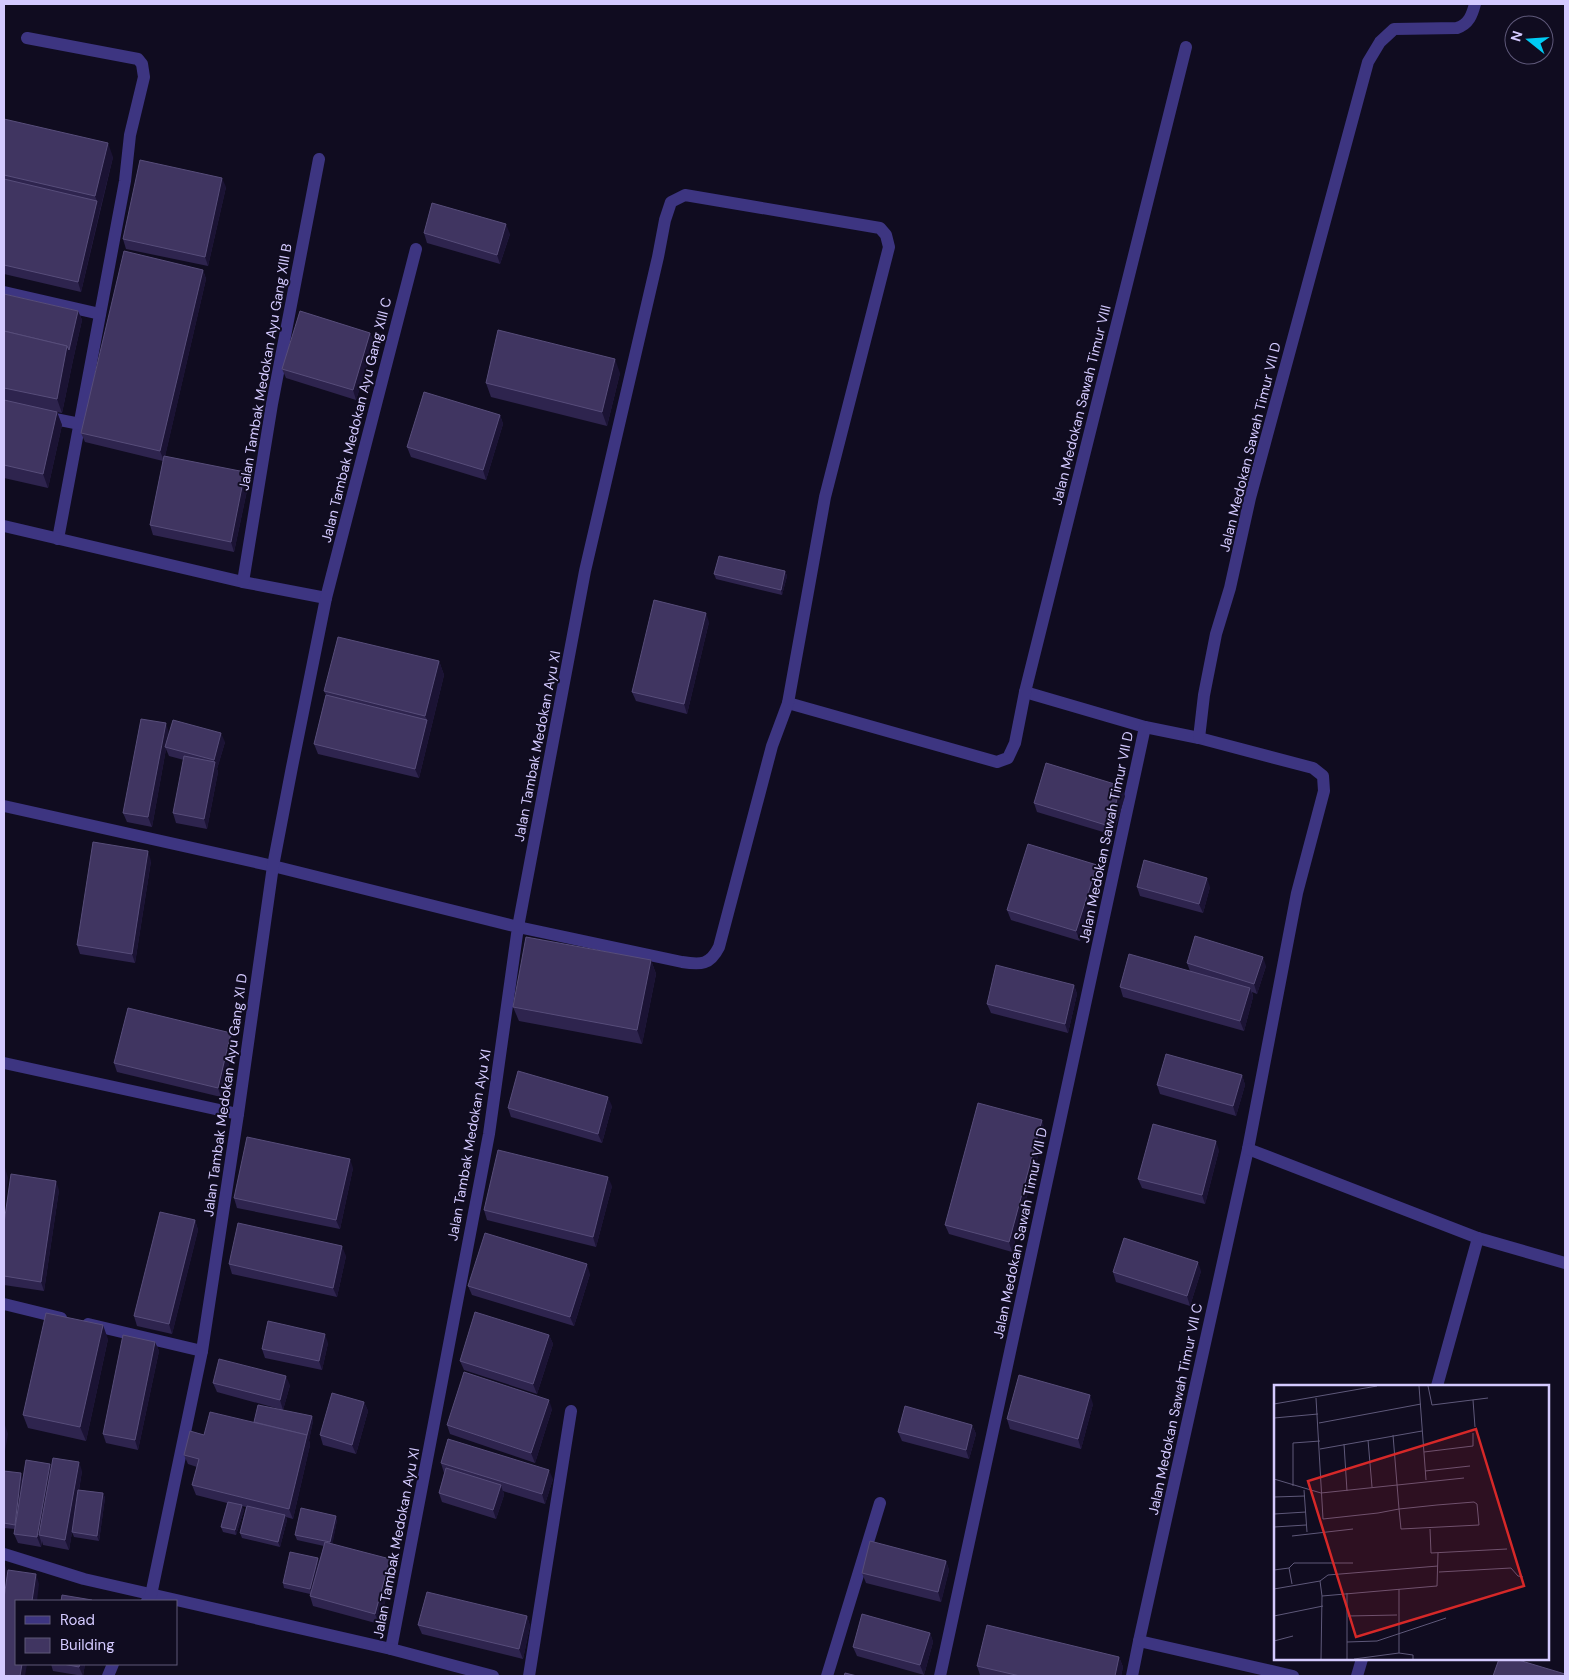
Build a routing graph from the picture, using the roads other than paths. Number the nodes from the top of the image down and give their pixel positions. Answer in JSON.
{"nodes":[{"id":1,"x":1476,"y":4,"type":"edge"},
{"id":2,"x":27,"y":38,"type":"dead end"},
{"id":3,"x":1186,"y":47,"type":"dead end"},
{"id":4,"x":319,"y":159,"type":"dead end"},
{"id":5,"x":416,"y":249,"type":"dead end"},
{"id":6,"x":4,"y":292,"type":"edge"},
{"id":7,"x":100,"y":314,"type":"junction"},
{"id":8,"x":32,"y":414,"type":"edge"},
{"id":9,"x":80,"y":424,"type":"junction"},
{"id":10,"x":4,"y":526,"type":"edge"},
{"id":11,"x":58,"y":539,"type":"junction"},
{"id":12,"x":243,"y":582,"type":"junction"},
{"id":13,"x":326,"y":598,"type":"junction"},
{"id":14,"x":1025,"y":692,"type":"junction"},
{"id":15,"x":788,"y":703,"type":"junction"},
{"id":16,"x":1145,"y":727,"type":"junction"},
{"id":17,"x":1199,"y":738,"type":"junction"},
{"id":18,"x":4,"y":806,"type":"edge"},
{"id":19,"x":273,"y":866,"type":"junction"},
{"id":20,"x":518,"y":927,"type":"junction"},
{"id":21,"x":4,"y":1063,"type":"edge"},
{"id":22,"x":238,"y":1114,"type":"junction"},
{"id":23,"x":1248,"y":1149,"type":"junction"},
{"id":24,"x":1478,"y":1238,"type":"junction"},
{"id":25,"x":1565,"y":1263,"type":"edge"},
{"id":26,"x":4,"y":1304,"type":"edge"},
{"id":27,"x":202,"y":1351,"type":"junction"},
{"id":28,"x":1437,"y":1385,"type":"edge"},
{"id":29,"x":571,"y":1411,"type":"dead end"},
{"id":30,"x":880,"y":1503,"type":"dead end"},
{"id":31,"x":4,"y":1554,"type":"edge"},
{"id":32,"x":149,"y":1598,"type":"edge"},
{"id":33,"x":178,"y":1604,"type":"edge"},
{"id":34,"x":1139,"y":1641,"type":"junction"},
{"id":35,"x":391,"y":1649,"type":"junction"},
{"id":36,"x":1362,"y":1660,"type":"edge"},
{"id":37,"x":493,"y":1676,"type":"edge"},
{"id":38,"x":529,"y":1676,"type":"edge"},
{"id":39,"x":826,"y":1676,"type":"edge"},
{"id":40,"x":940,"y":1676,"type":"edge"},
{"id":41,"x":1132,"y":1676,"type":"edge"},
{"id":42,"x":1293,"y":1676,"type":"edge"},
{"id":43,"x":1357,"y":1676,"type":"edge"}],
"edges":[{"from":1,"to":17,"type":"street","name":"Jalan Medokan Sawah Timur VII D"},
{"from":2,"to":7,"type":"street"},
{"from":3,"to":14,"type":"street","name":"Jalan Medokan Sawah Timur VIII"},
{"from":4,"to":12,"type":"street","name":"Jalan Tambak Medokan Ayu Gang XIII B"},
{"from":5,"to":13,"type":"street","name":"Jalan Tambak Medokan Ayu Gang XIII C"},
{"from":6,"to":7,"type":"street"},
{"from":7,"to":9,"type":"street"},
{"from":8,"to":9,"type":"street"},
{"from":9,"to":11,"type":"street"},
{"from":10,"to":11,"type":"street"},
{"from":11,"to":12,"type":"street"},
{"from":12,"to":13,"type":"street"},
{"from":13,"to":19,"type":"street","name":"Jalan Tambak Medokan Ayu Gang XI D"},
{"from":14,"to":15,"type":"street","name":"Jalan Medokan Sawah Timur VIII"},
{"from":14,"to":16,"type":"street"},
{"from":15,"to":20,"type":"street","name":"Jalan Tambak Medokan Ayu XI"},
{"from":15,"to":20,"type":"street","name":"Jalan Tambak Medokan Ayu XI"},
{"from":16,"to":17,"type":"street","name":"Jalan Medokan Sawah Timur VII D"},
{"from":16,"to":40,"type":"street","name":"Jalan Medokan Sawah Timur VII D"},
{"from":17,"to":23,"type":"street","name":"Jalan Medokan Sawah Timur VII C"},
{"from":18,"to":19,"type":"street"},
{"from":19,"to":20,"type":"street"},
{"from":19,"to":22,"type":"street","name":"Jalan Tambak Medokan Ayu Gang XI D"},
{"from":20,"to":35,"type":"street","name":"Jalan Tambak Medokan Ayu XI"},
{"from":21,"to":22,"type":"street"},
{"from":22,"to":27,"type":"street","name":"Jalan Tambak Medokan Ayu Gang XI D"},
{"from":23,"to":24,"type":"street"},
{"from":23,"to":34,"type":"street","name":"Jalan Medokan Sawah Timur VII C"},
{"from":24,"to":25,"type":"street"},
{"from":24,"to":28,"type":"street"},
{"from":26,"to":27,"type":"street"},
{"from":27,"to":32,"type":"street","name":"Jalan Tambak Medokan Ayu Gang XI D"},
{"from":29,"to":38,"type":"street"},
{"from":30,"to":39,"type":"street"},
{"from":31,"to":32,"type":"street","name":"Jalan Tambak Medokan Ayu XI"},
{"from":33,"to":35,"type":"street","name":"Jalan Tambak Medokan Ayu XI"},
{"from":34,"to":41,"type":"street","name":"Jalan Medokan Sawah Timur VII C"},
{"from":34,"to":42,"type":"street"},
{"from":35,"to":37,"type":"street"},
{"from":36,"to":43,"type":"street"}]}
